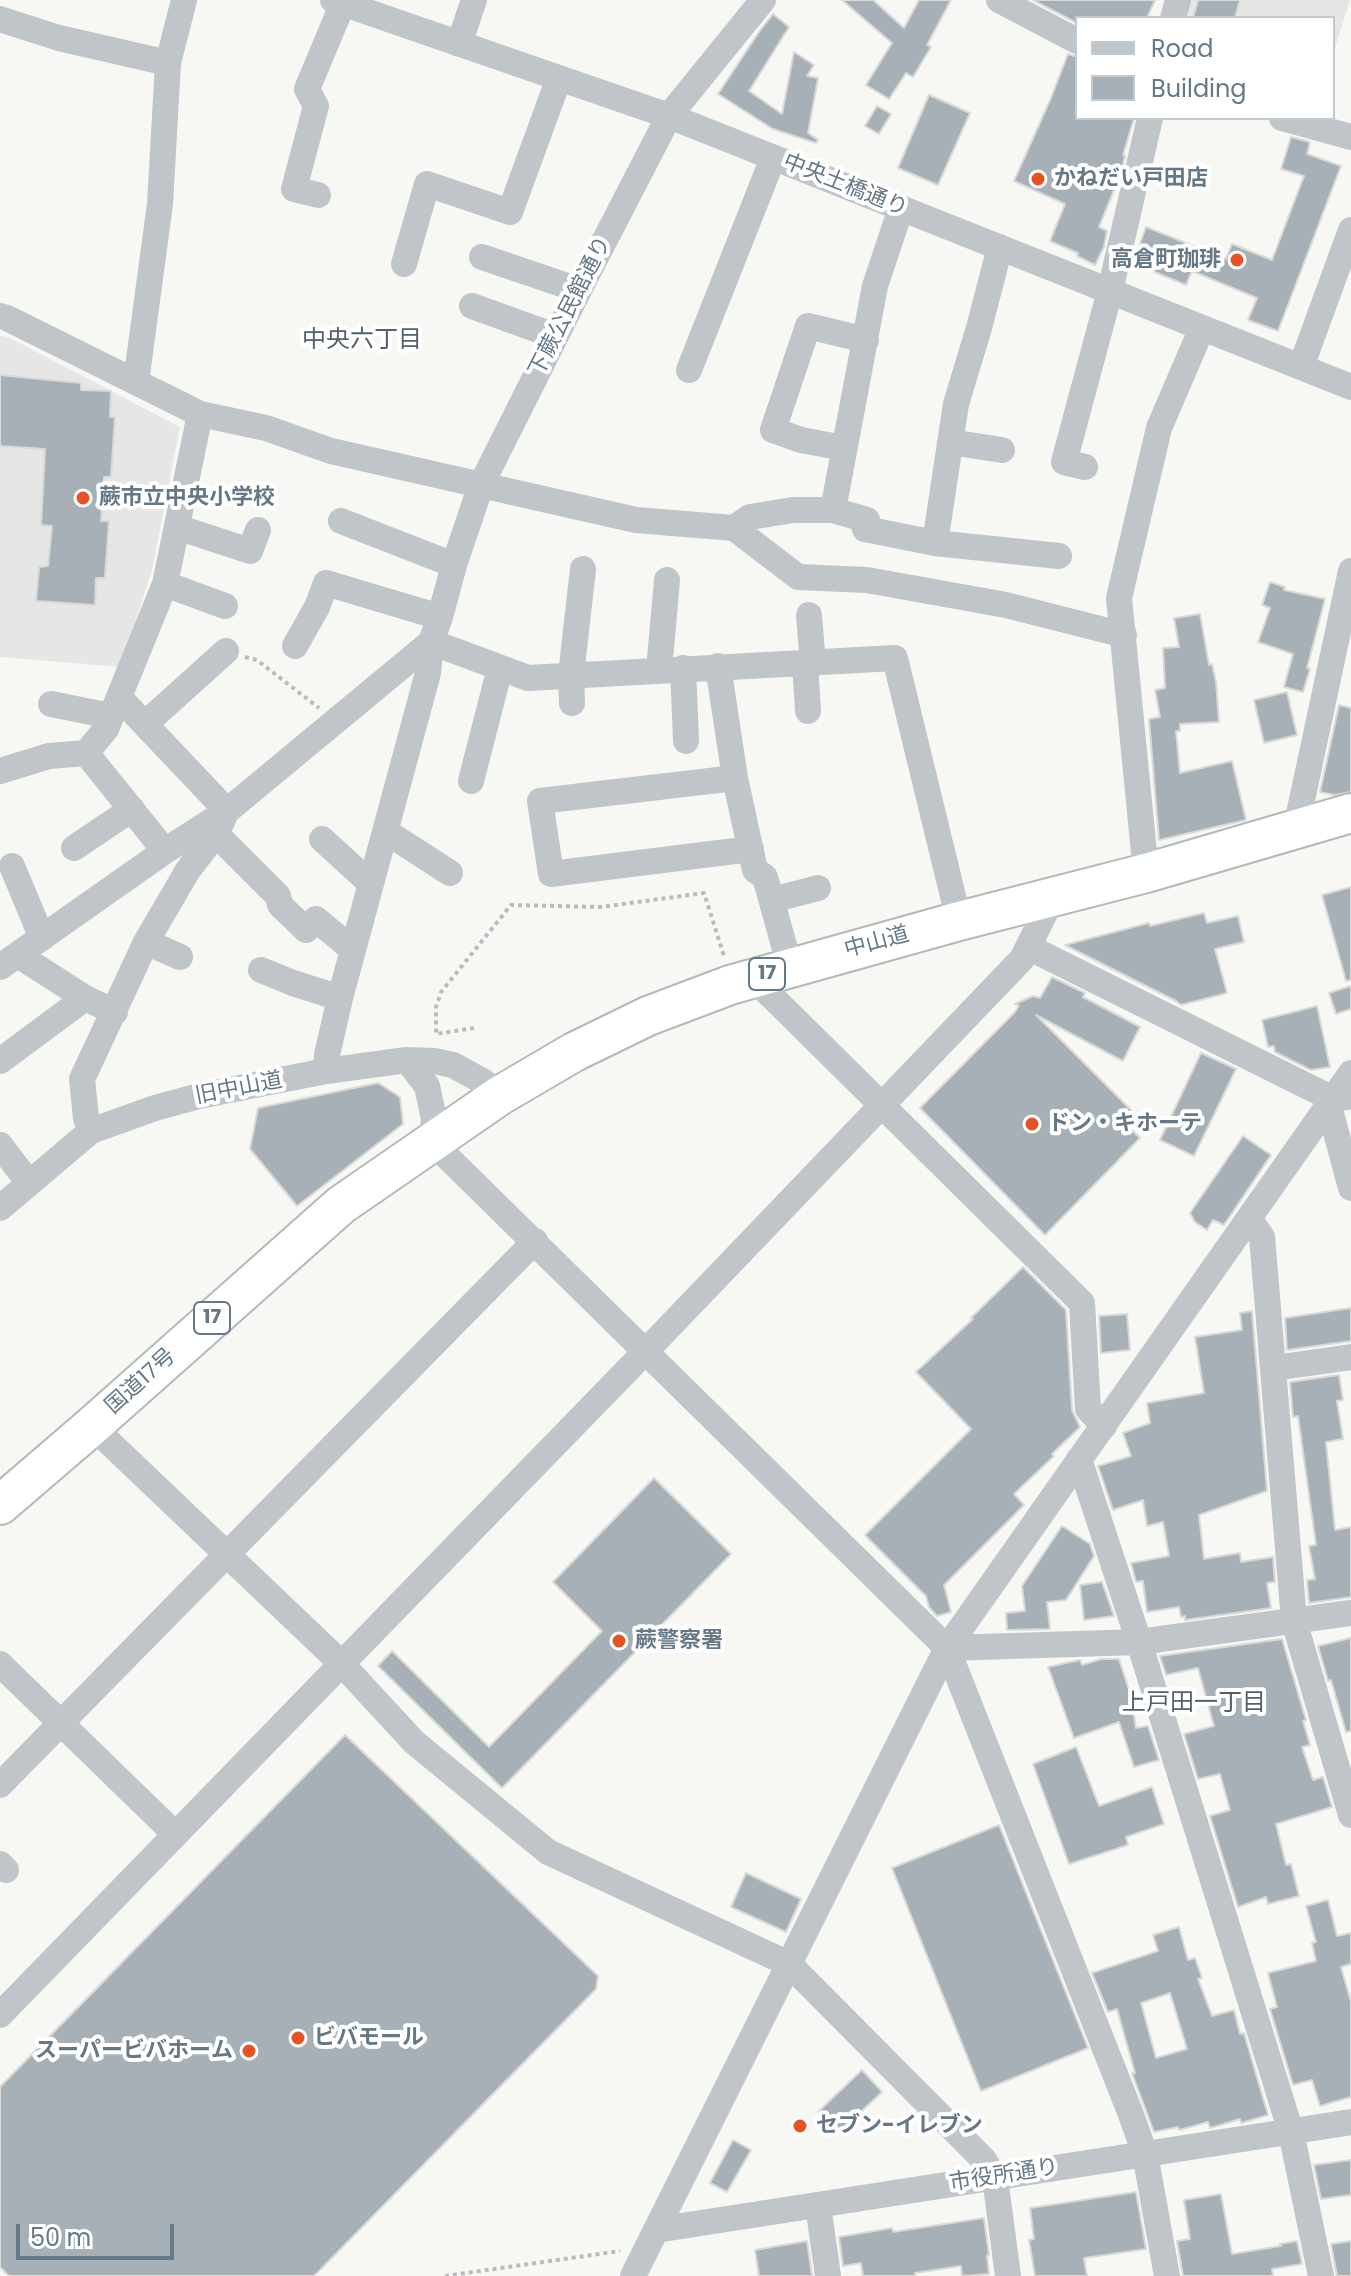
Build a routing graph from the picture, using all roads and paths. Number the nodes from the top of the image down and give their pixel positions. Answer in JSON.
{"nodes":[{"id":1,"x":184,"y":0,"type":"edge"},
{"id":2,"x":474,"y":0,"type":"edge"},
{"id":3,"x":763,"y":0,"type":"edge"},
{"id":4,"x":999,"y":0,"type":"edge"},
{"id":5,"x":338,"y":2,"type":"edge"},
{"id":6,"x":386,"y":9,"type":"edge"},
{"id":7,"x":0,"y":19,"type":"edge"},
{"id":8,"x":1075,"y":40,"type":"edge"},
{"id":9,"x":459,"y":44,"type":"junction"},
{"id":10,"x":168,"y":63,"type":"junction"},
{"id":11,"x":559,"y":78,"type":"junction"},
{"id":12,"x":669,"y":116,"type":"junction"},
{"id":13,"x":1150,"y":120,"type":"edge"},
{"id":14,"x":1289,"y":120,"type":"edge"},
{"id":15,"x":1351,"y":137,"type":"edge"},
{"id":16,"x":773,"y":158,"type":"junction"},
{"id":17,"x":318,"y":195,"type":"dead end"},
{"id":18,"x":901,"y":208,"type":"junction"},
{"id":19,"x":1351,"y":230,"type":"edge"},
{"id":20,"x":1000,"y":247,"type":"junction"},
{"id":21,"x":482,"y":257,"type":"dead end"},
{"id":22,"x":404,"y":264,"type":"dead end"},
{"id":23,"x":579,"y":290,"type":"junction"},
{"id":24,"x":1110,"y":291,"type":"junction"},
{"id":25,"x":472,"y":306,"type":"dead end"},
{"id":26,"x":0,"y":316,"type":"edge"},
{"id":27,"x":1202,"y":328,"type":"junction"},
{"id":28,"x":555,"y":336,"type":"junction"},
{"id":29,"x":866,"y":340,"type":"junction"},
{"id":30,"x":1301,"y":367,"type":"junction"},
{"id":31,"x":689,"y":370,"type":"dead end"},
{"id":32,"x":136,"y":382,"type":"junction"},
{"id":33,"x":1351,"y":387,"type":"edge"},
{"id":34,"x":200,"y":414,"type":"junction"},
{"id":35,"x":950,"y":442,"type":"junction"},
{"id":36,"x":844,"y":448,"type":"junction"},
{"id":37,"x":1002,"y":450,"type":"dead end"},
{"id":38,"x":1085,"y":467,"type":"dead end"},
{"id":39,"x":481,"y":485,"type":"junction"},
{"id":40,"x":833,"y":510,"type":"junction"},
{"id":41,"x":341,"y":521,"type":"dead end"},
{"id":42,"x":177,"y":527,"type":"junction"},
{"id":43,"x":734,"y":528,"type":"junction"},
{"id":44,"x":258,"y":530,"type":"dead end"},
{"id":45,"x":935,"y":543,"type":"junction"},
{"id":46,"x":1059,"y":556,"type":"dead end"},
{"id":47,"x":454,"y":565,"type":"junction"},
{"id":48,"x":583,"y":569,"type":"dead end"},
{"id":49,"x":1351,"y":571,"type":"edge"},
{"id":50,"x":667,"y":580,"type":"dead end"},
{"id":51,"x":165,"y":584,"type":"junction"},
{"id":52,"x":225,"y":606,"type":"dead end"},
{"id":53,"x":809,"y":615,"type":"dead end"},
{"id":54,"x":440,"y":617,"type":"junction"},
{"id":55,"x":1124,"y":635,"type":"junction"},
{"id":56,"x":431,"y":642,"type":"junction"},
{"id":57,"x":295,"y":646,"type":"dead end"},
{"id":58,"x":226,"y":651,"type":"joint"},
{"id":59,"x":809,"y":664,"type":"junction"},
{"id":60,"x":718,"y":666,"type":"junction"},
{"id":61,"x":500,"y":668,"type":"junction"},
{"id":62,"x":671,"y":669,"type":"junction"},
{"id":63,"x":571,"y":675,"type":"junction"},
{"id":64,"x":572,"y":703,"type":"dead end"},
{"id":65,"x":51,"y":704,"type":"dead end"},
{"id":66,"x":115,"y":706,"type":"junction"},
{"id":67,"x":808,"y":711,"type":"dead end"},
{"id":68,"x":337,"y":722,"type":"junction"},
{"id":69,"x":145,"y":724,"type":"junction"},
{"id":70,"x":686,"y":741,"type":"dead end"},
{"id":71,"x":86,"y":753,"type":"junction"},
{"id":72,"x":0,"y":771,"type":"edge"},
{"id":73,"x":735,"y":778,"type":"junction"},
{"id":74,"x":471,"y":781,"type":"dead end"},
{"id":75,"x":132,"y":809,"type":"junction"},
{"id":76,"x":1351,"y":813,"type":"edge"},
{"id":77,"x":222,"y":823,"type":"junction"},
{"id":78,"x":1296,"y":828,"type":"junction"},
{"id":79,"x":385,"y":831,"type":"junction"},
{"id":80,"x":322,"y":839,"type":"dead end"},
{"id":81,"x":74,"y":848,"type":"dead end"},
{"id":82,"x":751,"y":849,"type":"junction"},
{"id":83,"x":165,"y":851,"type":"junction"},
{"id":84,"x":12,"y":866,"type":"dead end"},
{"id":85,"x":450,"y":873,"type":"dead end"},
{"id":86,"x":1146,"y":873,"type":"junction"},
{"id":87,"x":371,"y":884,"type":"junction"},
{"id":88,"x":818,"y":888,"type":"dead end"},
{"id":89,"x":1053,"y":897,"type":"junction"},
{"id":90,"x":772,"y":900,"type":"junction"},
{"id":91,"x":959,"y":921,"type":"junction"},
{"id":92,"x":42,"y":938,"type":"junction"},
{"id":93,"x":146,"y":942,"type":"junction"},
{"id":94,"x":1028,"y":947,"type":"junction"},
{"id":95,"x":353,"y":950,"type":"junction"},
{"id":96,"x":180,"y":957,"type":"dead end"},
{"id":97,"x":9,"y":961,"type":"edge"},
{"id":98,"x":790,"y":967,"type":"junction"},
{"id":99,"x":261,"y":970,"type":"dead end"},
{"id":100,"x":739,"y":970,"type":"junction"},
{"id":101,"x":85,"y":998,"type":"junction"},
{"id":102,"x":340,"y":998,"type":"junction"},
{"id":103,"x":115,"y":1012,"type":"junction"},
{"id":104,"x":474,"y":1028,"type":"dead end"},
{"id":105,"x":407,"y":1060,"type":"junction"},
{"id":106,"x":0,"y":1061,"type":"edge"},
{"id":107,"x":326,"y":1071,"type":"junction"},
{"id":108,"x":1351,"y":1073,"type":"edge"},
{"id":109,"x":499,"y":1096,"type":"junction"},
{"id":110,"x":1338,"y":1100,"type":"edge"},
{"id":111,"x":880,"y":1105,"type":"junction"},
{"id":112,"x":91,"y":1131,"type":"junction"},
{"id":113,"x":431,"y":1141,"type":"junction"},
{"id":114,"x":0,"y":1145,"type":"edge"},
{"id":115,"x":29,"y":1183,"type":"junction"},
{"id":116,"x":1351,"y":1188,"type":"edge"},
{"id":117,"x":0,"y":1208,"type":"edge"},
{"id":118,"x":1249,"y":1218,"type":"junction"},
{"id":119,"x":535,"y":1241,"type":"junction"},
{"id":120,"x":646,"y":1351,"type":"junction"},
{"id":121,"x":1351,"y":1357,"type":"edge"},
{"id":122,"x":1274,"y":1368,"type":"junction"},
{"id":123,"x":92,"y":1426,"type":"junction"},
{"id":124,"x":1104,"y":1426,"type":"junction"},
{"id":125,"x":1079,"y":1459,"type":"junction"},
{"id":126,"x":0,"y":1505,"type":"edge"},
{"id":127,"x":225,"y":1554,"type":"junction"},
{"id":128,"x":1351,"y":1613,"type":"edge"},
{"id":129,"x":1294,"y":1621,"type":"junction"},
{"id":130,"x":1139,"y":1642,"type":"junction"},
{"id":131,"x":947,"y":1648,"type":"junction"},
{"id":132,"x":0,"y":1664,"type":"edge"},
{"id":133,"x":342,"y":1664,"type":"junction"},
{"id":134,"x":61,"y":1722,"type":"junction"},
{"id":135,"x":0,"y":1785,"type":"edge"},
{"id":136,"x":1351,"y":1815,"type":"edge"},
{"id":137,"x":175,"y":1834,"type":"junction"},
{"id":138,"x":789,"y":1964,"type":"junction"},
{"id":139,"x":0,"y":2015,"type":"edge"},
{"id":140,"x":1351,"y":2122,"type":"edge"},
{"id":141,"x":1291,"y":2132,"type":"junction"},
{"id":142,"x":1145,"y":2154,"type":"junction"},
{"id":143,"x":995,"y":2178,"type":"junction"},
{"id":144,"x":818,"y":2205,"type":"junction"},
{"id":145,"x":651,"y":2240,"type":"junction"},
{"id":146,"x":445,"y":2276,"type":"edge"},
{"id":147,"x":633,"y":2276,"type":"edge"},
{"id":148,"x":828,"y":2276,"type":"edge"},
{"id":149,"x":1008,"y":2276,"type":"edge"},
{"id":150,"x":1167,"y":2276,"type":"edge"},
{"id":151,"x":1321,"y":2276,"type":"edge"}],
"edges":[{"from":1,"to":10,"type":"street"},
{"from":2,"to":9,"type":"street"},
{"from":3,"to":12,"type":"street","name":"下蕨公民館通り"},
{"from":4,"to":8,"type":"street"},
{"from":5,"to":6,"type":"street","name":"中央土橋通り"},
{"from":5,"to":17,"type":"street"},
{"from":6,"to":9,"type":"street","name":"中央土橋通り"},
{"from":7,"to":10,"type":"street"},
{"from":9,"to":11,"type":"street","name":"中央土橋通り"},
{"from":10,"to":32,"type":"street"},
{"from":11,"to":12,"type":"street","name":"中央土橋通り"},
{"from":11,"to":22,"type":"street"},
{"from":12,"to":16,"type":"street","name":"中央土橋通り"},
{"from":12,"to":23,"type":"street","name":"下蕨公民館通り"},
{"from":13,"to":24,"type":"street"},
{"from":14,"to":15,"type":"street"},
{"from":16,"to":18,"type":"street","name":"中央土橋通り"},
{"from":16,"to":31,"type":"street"},
{"from":18,"to":20,"type":"street","name":"中央土橋通り"},
{"from":18,"to":29,"type":"street"},
{"from":19,"to":30,"type":"street"},
{"from":20,"to":24,"type":"street","name":"中央土橋通り"},
{"from":20,"to":35,"type":"street"},
{"from":21,"to":23,"type":"street"},
{"from":23,"to":28,"type":"street","name":"下蕨公民館通り"},
{"from":24,"to":27,"type":"street","name":"中央土橋通り"},
{"from":24,"to":38,"type":"street"},
{"from":25,"to":28,"type":"street"},
{"from":26,"to":32,"type":"street"},
{"from":27,"to":30,"type":"street","name":"中央土橋通り"},
{"from":27,"to":55,"type":"street"},
{"from":28,"to":39,"type":"street","name":"下蕨公民館通り"},
{"from":29,"to":36,"type":"street"},
{"from":29,"to":36,"type":"street"},
{"from":30,"to":33,"type":"street","name":"中央土橋通り"},
{"from":32,"to":34,"type":"street"},
{"from":34,"to":39,"type":"street"},
{"from":34,"to":42,"type":"street"},
{"from":35,"to":37,"type":"street"},
{"from":35,"to":45,"type":"street"},
{"from":36,"to":40,"type":"street"},
{"from":39,"to":43,"type":"street"},
{"from":39,"to":47,"type":"street","name":"下蕨公民館通り"},
{"from":40,"to":43,"type":"street"},
{"from":40,"to":45,"type":"street"},
{"from":41,"to":47,"type":"street"},
{"from":42,"to":44,"type":"street"},
{"from":42,"to":51,"type":"street"},
{"from":43,"to":55,"type":"street"},
{"from":45,"to":46,"type":"street"},
{"from":47,"to":54,"type":"street","name":"下蕨公民館通り"},
{"from":48,"to":63,"type":"street"},
{"from":49,"to":78,"type":"street"},
{"from":50,"to":62,"type":"street"},
{"from":51,"to":52,"type":"street"},
{"from":51,"to":66,"type":"street"},
{"from":53,"to":59,"type":"street"},
{"from":54,"to":56,"type":"street","name":"下蕨公民館通り"},
{"from":54,"to":57,"type":"street"},
{"from":55,"to":86,"type":"street"},
{"from":56,"to":61,"type":"street"},
{"from":56,"to":68,"type":"street"},
{"from":56,"to":79,"type":"street","name":"下蕨公民館通り"},
{"from":58,"to":68,"type":"path"},
{"from":58,"to":69,"type":"street"},
{"from":59,"to":60,"type":"street"},
{"from":59,"to":67,"type":"street"},
{"from":59,"to":91,"type":"street"},
{"from":60,"to":62,"type":"street"},
{"from":60,"to":73,"type":"street"},
{"from":61,"to":63,"type":"street"},
{"from":61,"to":74,"type":"street"},
{"from":62,"to":63,"type":"street"},
{"from":62,"to":70,"type":"street"},
{"from":63,"to":64,"type":"street"},
{"from":65,"to":66,"type":"street"},
{"from":66,"to":69,"type":"street"},
{"from":66,"to":71,"type":"street"},
{"from":68,"to":77,"type":"street"},
{"from":69,"to":77,"type":"street"},
{"from":71,"to":72,"type":"street"},
{"from":71,"to":75,"type":"street"},
{"from":73,"to":82,"type":"street"},
{"from":73,"to":82,"type":"street"},
{"from":75,"to":81,"type":"street"},
{"from":75,"to":83,"type":"street"},
{"from":76,"to":78,"type":"highway","name":"中山道","number":"17"},
{"from":77,"to":83,"type":"street"},
{"from":77,"to":93,"type":"street"},
{"from":77,"to":95,"type":"street"},
{"from":78,"to":86,"type":"highway","name":"中山道","number":"17"},
{"from":79,"to":85,"type":"street"},
{"from":79,"to":87,"type":"street","name":"下蕨公民館通り"},
{"from":80,"to":87,"type":"street"},
{"from":82,"to":90,"type":"street"},
{"from":83,"to":92,"type":"street"},
{"from":84,"to":92,"type":"street"},
{"from":86,"to":89,"type":"highway","name":"中山道","number":"17"},
{"from":87,"to":95,"type":"street","name":"下蕨公民館通り"},
{"from":88,"to":90,"type":"street"},
{"from":89,"to":91,"type":"highway","name":"中山道","number":"17"},
{"from":89,"to":94,"type":"street"},
{"from":90,"to":98,"type":"street"},
{"from":91,"to":98,"type":"highway","name":"中山道","number":"17"},
{"from":92,"to":97,"type":"street"},
{"from":93,"to":96,"type":"street"},
{"from":93,"to":103,"type":"street"},
{"from":94,"to":110,"type":"street"},
{"from":94,"to":111,"type":"street"},
{"from":95,"to":102,"type":"street","name":"下蕨公民館通り"},
{"from":97,"to":101,"type":"street"},
{"from":98,"to":100,"type":"highway","name":"中山道","number":"17"},
{"from":99,"to":102,"type":"street"},
{"from":100,"to":104,"type":"path"},
{"from":100,"to":109,"type":"highway","name":"中山道","number":"17"},
{"from":100,"to":111,"type":"street"},
{"from":101,"to":103,"type":"street"},
{"from":101,"to":106,"type":"street"},
{"from":102,"to":107,"type":"street","name":"下蕨公民館通り"},
{"from":103,"to":112,"type":"street"},
{"from":105,"to":107,"type":"street","name":"旧中山道"},
{"from":105,"to":109,"type":"street","name":"旧中山道"},
{"from":105,"to":113,"type":"street"},
{"from":107,"to":112,"type":"street","name":"旧中山道"},
{"from":108,"to":110,"type":"street"},
{"from":109,"to":113,"type":"highway","name":"中山道","number":"17"},
{"from":110,"to":116,"type":"street"},
{"from":110,"to":118,"type":"street"},
{"from":111,"to":120,"type":"street"},
{"from":111,"to":124,"type":"street"},
{"from":112,"to":115,"type":"street","name":"旧中山道"},
{"from":113,"to":119,"type":"street"},
{"from":113,"to":123,"type":"highway","name":"国道17号","number":"17"},
{"from":114,"to":115,"type":"street"},
{"from":115,"to":117,"type":"street","name":"旧中山道"},
{"from":118,"to":122,"type":"street"},
{"from":118,"to":124,"type":"street"},
{"from":119,"to":120,"type":"street"},
{"from":119,"to":127,"type":"street"},
{"from":120,"to":131,"type":"street"},
{"from":120,"to":133,"type":"street"},
{"from":121,"to":122,"type":"street"},
{"from":122,"to":129,"type":"street"},
{"from":123,"to":126,"type":"highway","name":"国道17号","number":"17"},
{"from":123,"to":127,"type":"street"},
{"from":124,"to":125,"type":"street"},
{"from":125,"to":130,"type":"street"},
{"from":125,"to":131,"type":"street"},
{"from":127,"to":133,"type":"street"},
{"from":127,"to":134,"type":"street"},
{"from":128,"to":129,"type":"street"},
{"from":129,"to":130,"type":"street"},
{"from":129,"to":136,"type":"street"},
{"from":130,"to":131,"type":"street"},
{"from":130,"to":141,"type":"street"},
{"from":131,"to":138,"type":"street"},
{"from":131,"to":142,"type":"street"},
{"from":132,"to":134,"type":"street"},
{"from":133,"to":137,"type":"street"},
{"from":133,"to":138,"type":"street"},
{"from":134,"to":135,"type":"street"},
{"from":134,"to":137,"type":"street"},
{"from":137,"to":139,"type":"street"},
{"from":138,"to":143,"type":"street"},
{"from":138,"to":145,"type":"street"},
{"from":140,"to":141,"type":"street","name":"市役所通り"},
{"from":141,"to":142,"type":"street","name":"市役所通り"},
{"from":141,"to":151,"type":"street"},
{"from":142,"to":143,"type":"street","name":"市役所通り"},
{"from":142,"to":150,"type":"street"},
{"from":143,"to":144,"type":"street","name":"市役所通り"},
{"from":143,"to":149,"type":"street"},
{"from":144,"to":145,"type":"street","name":"市役所通り"},
{"from":144,"to":148,"type":"street"},
{"from":145,"to":146,"type":"path"},
{"from":145,"to":147,"type":"street"}]}
